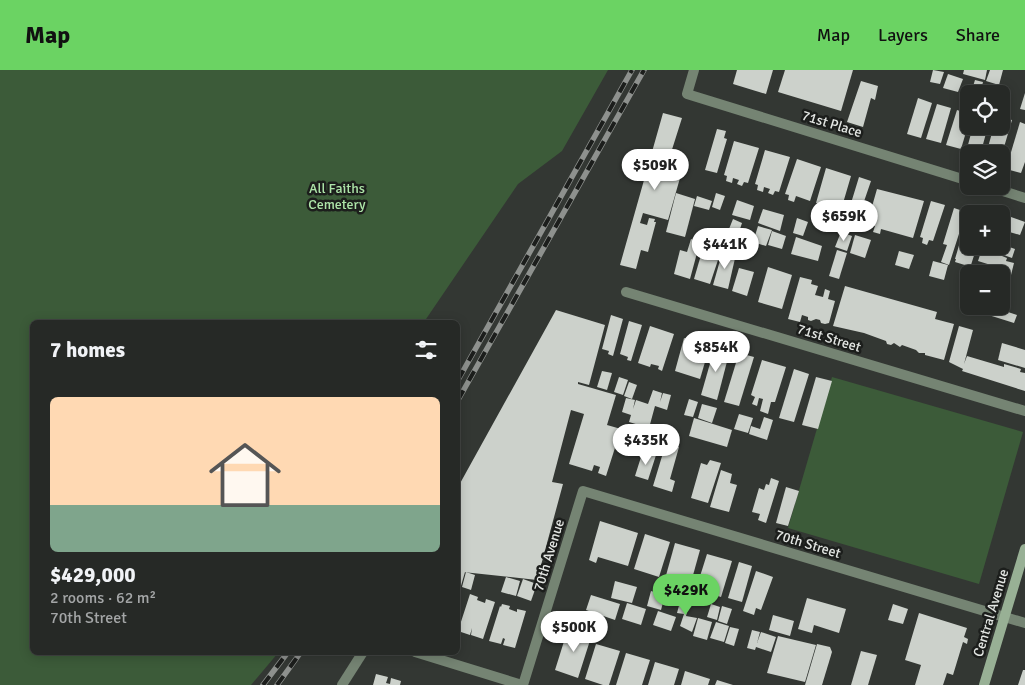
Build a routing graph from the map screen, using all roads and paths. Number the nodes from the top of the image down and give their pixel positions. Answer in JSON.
{"nodes":[{"id":1,"x":694,"y":70,"type":"edge"},
{"id":2,"x":960,"y":178,"type":"edge"},
{"id":3,"x":1010,"y":193,"type":"edge"},
{"id":4,"x":1025,"y":198,"type":"edge"},
{"id":5,"x":626,"y":292,"type":"dead end"},
{"id":6,"x":1025,"y":411,"type":"edge"},
{"id":7,"x":583,"y":491,"type":"joint"},
{"id":8,"x":1025,"y":549,"type":"edge"},
{"id":9,"x":1005,"y":617,"type":"junction"},
{"id":10,"x":1025,"y":623,"type":"edge"},
{"id":11,"x":361,"y":655,"type":"edge"},
{"id":12,"x":426,"y":655,"type":"edge"},
{"id":13,"x":342,"y":685,"type":"edge"},
{"id":14,"x":522,"y":685,"type":"edge"},
{"id":15,"x":984,"y":685,"type":"edge"}],
"edges":[{"from":1,"to":2,"type":"street","name":"71st Place"},
{"from":3,"to":4,"type":"street"},
{"from":5,"to":6,"type":"street","name":"71st Street"},
{"from":7,"to":9,"type":"street","name":"70th Street"},
{"from":7,"to":14,"type":"street","name":"70th Avenue"},
{"from":8,"to":9,"type":"main road","name":"Central Avenue"},
{"from":9,"to":10,"type":"street","name":"70th Street"},
{"from":9,"to":15,"type":"main road","name":"Central Avenue"},
{"from":11,"to":13,"type":"street"},
{"from":12,"to":14,"type":"street"}]}
